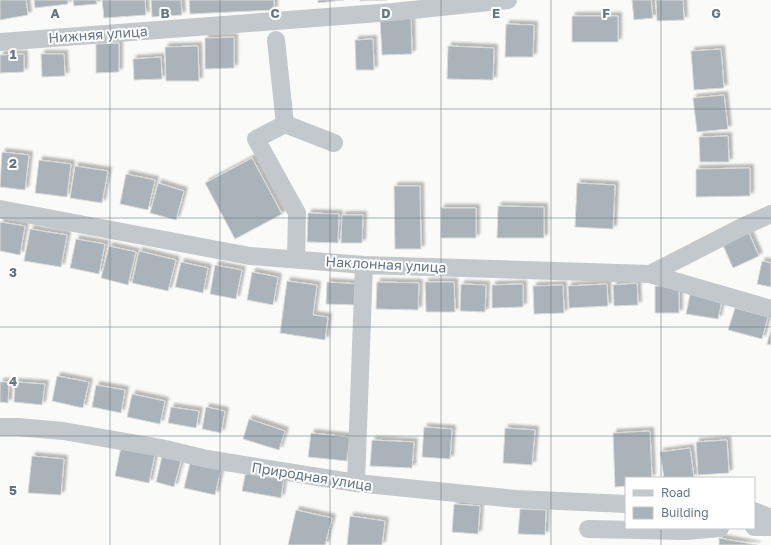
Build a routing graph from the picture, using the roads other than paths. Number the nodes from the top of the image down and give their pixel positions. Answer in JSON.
{"nodes":[{"id":1,"x":508,"y":0,"type":"edge"},
{"id":2,"x":276,"y":40,"type":"dead end"},
{"id":3,"x":0,"y":42,"type":"edge"},
{"id":4,"x":285,"y":124,"type":"junction"},
{"id":5,"x":334,"y":143,"type":"dead end"},
{"id":6,"x":0,"y":209,"type":"edge"},
{"id":7,"x":771,"y":214,"type":"edge"},
{"id":8,"x":296,"y":259,"type":"junction"},
{"id":9,"x":364,"y":265,"type":"junction"},
{"id":10,"x":650,"y":274,"type":"junction"},
{"id":11,"x":771,"y":310,"type":"edge"},
{"id":12,"x":0,"y":427,"type":"edge"},
{"id":13,"x":356,"y":483,"type":"junction"},
{"id":14,"x":625,"y":504,"type":"edge"},
{"id":15,"x":755,"y":511,"type":"edge"},
{"id":16,"x":771,"y":518,"type":"edge"},
{"id":17,"x":755,"y":527,"type":"edge"},
{"id":18,"x":771,"y":527,"type":"edge"},
{"id":19,"x":588,"y":529,"type":"dead end"},
{"id":20,"x":709,"y":529,"type":"edge"}],
"edges":[{"from":1,"to":3,"type":"street","name":"Нижняя улица"},
{"from":2,"to":4,"type":"street"},
{"from":4,"to":5,"type":"street"},
{"from":4,"to":8,"type":"street"},
{"from":6,"to":8,"type":"street","name":"Наклонная улица"},
{"from":7,"to":10,"type":"street"},
{"from":8,"to":9,"type":"street","name":"Наклонная улица"},
{"from":9,"to":10,"type":"street","name":"Наклонная улица"},
{"from":9,"to":13,"type":"street"},
{"from":10,"to":11,"type":"street","name":"Наклонная улица"},
{"from":12,"to":13,"type":"street","name":"Природная улица"},
{"from":13,"to":14,"type":"street","name":"Природная улица"},
{"from":15,"to":16,"type":"street"},
{"from":17,"to":18,"type":"street"},
{"from":19,"to":20,"type":"street"}]}
